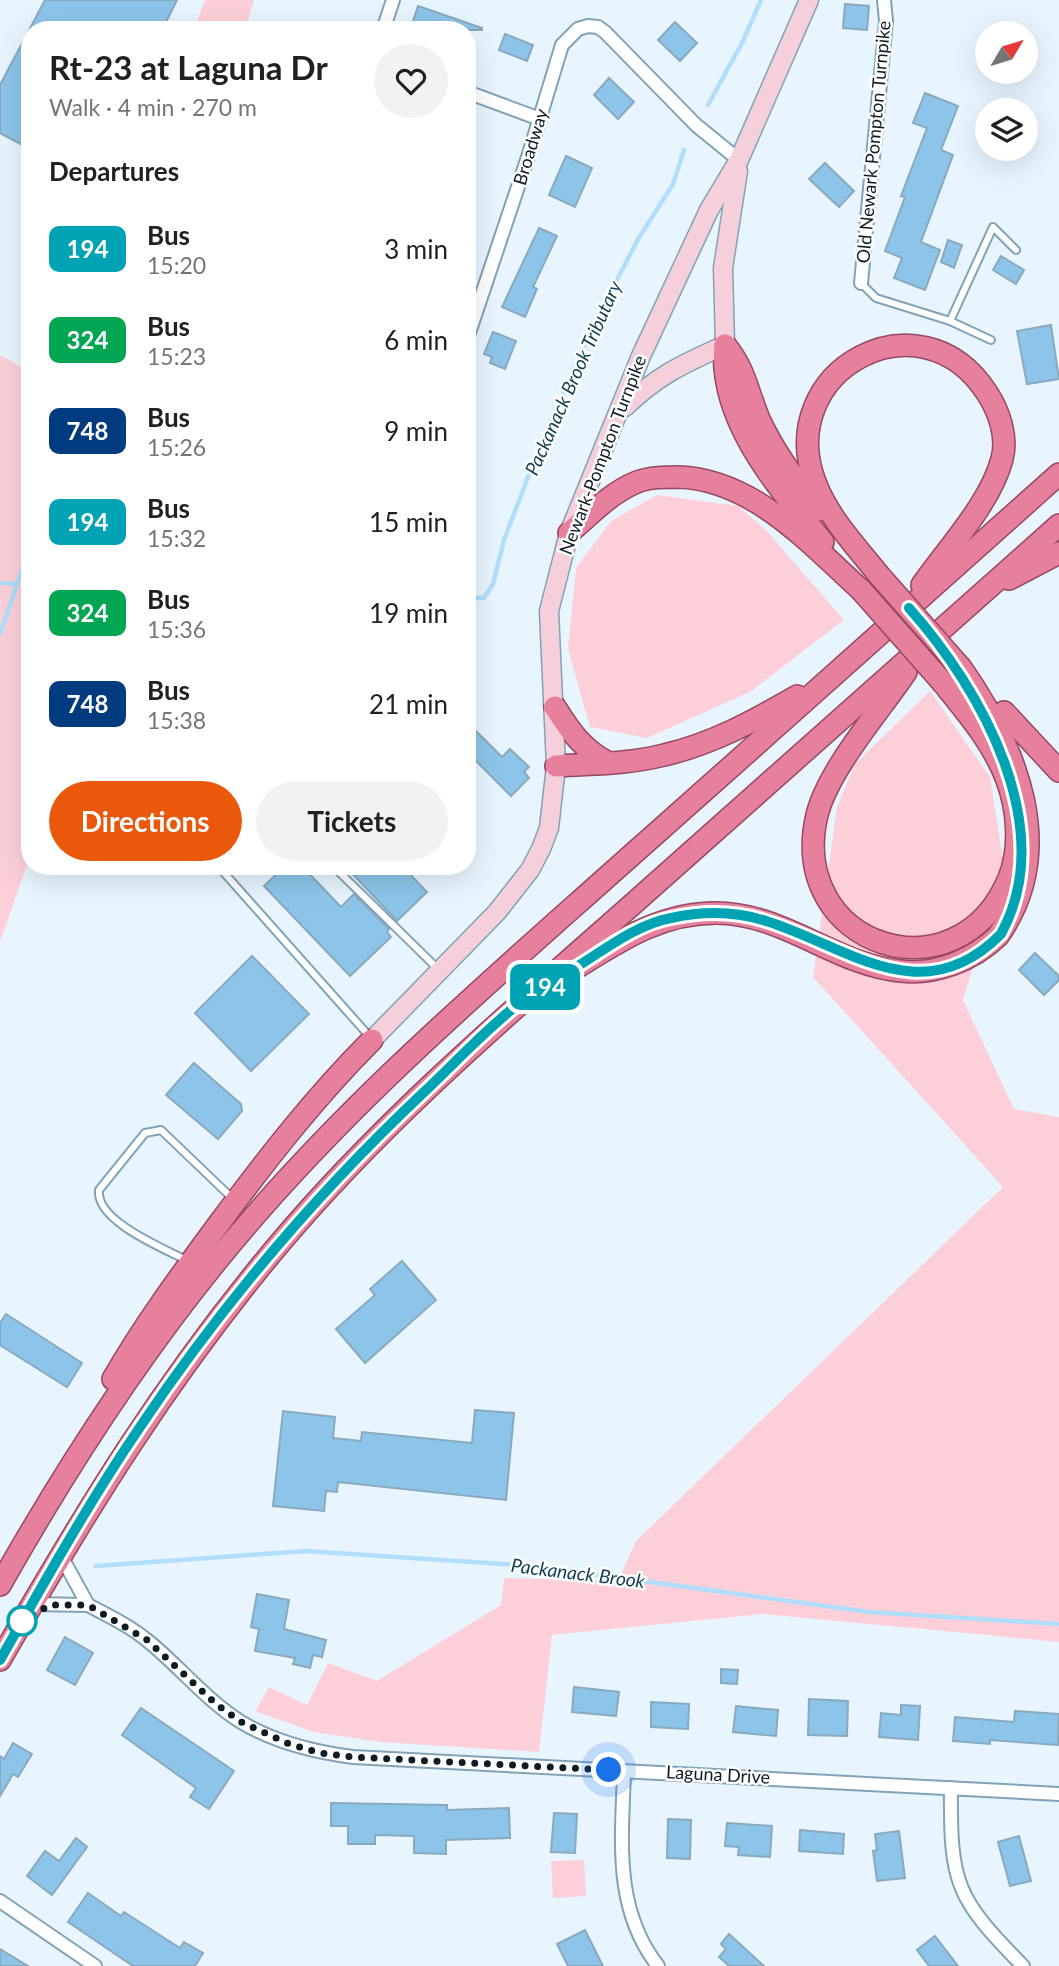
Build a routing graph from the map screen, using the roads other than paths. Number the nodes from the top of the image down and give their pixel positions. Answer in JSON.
{"nodes":[{"id":1,"x":393,"y":0,"type":"edge"},
{"id":2,"x":809,"y":0,"type":"edge"},
{"id":3,"x":884,"y":0,"type":"edge"},
{"id":4,"x":386,"y":21,"type":"edge"},
{"id":5,"x":476,"y":95,"type":"edge"},
{"id":6,"x":540,"y":119,"type":"junction"},
{"id":7,"x":739,"y":160,"type":"junction"},
{"id":8,"x":1016,"y":250,"type":"dead end"},
{"id":9,"x":861,"y":284,"type":"joint"},
{"id":10,"x":476,"y":312,"type":"edge"},
{"id":11,"x":950,"y":321,"type":"junction"},
{"id":12,"x":991,"y":340,"type":"dead end"},
{"id":13,"x":725,"y":345,"type":"junction"},
{"id":14,"x":620,"y":411,"type":"junction"},
{"id":15,"x":1059,"y":474,"type":"edge"},
{"id":16,"x":1059,"y":525,"type":"edge"},
{"id":17,"x":569,"y":533,"type":"junction"},
{"id":18,"x":1059,"y":553,"type":"edge"},
{"id":19,"x":878,"y":574,"type":"junction"},
{"id":20,"x":861,"y":590,"type":"junction"},
{"id":21,"x":985,"y":590,"type":"junction"},
{"id":22,"x":898,"y":618,"type":"junction"},
{"id":23,"x":924,"y":645,"type":"junction"},
{"id":24,"x":961,"y":668,"type":"junction"},
{"id":25,"x":840,"y":670,"type":"junction"},
{"id":26,"x":555,"y":707,"type":"junction"},
{"id":27,"x":609,"y":763,"type":"junction"},
{"id":28,"x":556,"y":766,"type":"junction"},
{"id":29,"x":1059,"y":771,"type":"edge"},
{"id":30,"x":226,"y":875,"type":"edge"},
{"id":31,"x":342,"y":875,"type":"edge"},
{"id":32,"x":439,"y":971,"type":"junction"},
{"id":33,"x":526,"y":998,"type":"junction"},
{"id":34,"x":372,"y":1040,"type":"junction"},
{"id":35,"x":235,"y":1202,"type":"junction"},
{"id":36,"x":190,"y":1262,"type":"junction"},
{"id":37,"x":80,"y":1450,"type":"junction"},
{"id":38,"x":60,"y":1554,"type":"junction"},
{"id":39,"x":0,"y":1585,"type":"edge"},
{"id":40,"x":31,"y":1604,"type":"junction"},
{"id":41,"x":88,"y":1605,"type":"junction"},
{"id":42,"x":0,"y":1660,"type":"edge"},
{"id":43,"x":624,"y":1771,"type":"junction"},
{"id":44,"x":951,"y":1788,"type":"junction"},
{"id":45,"x":1059,"y":1794,"type":"edge"},
{"id":46,"x":0,"y":1901,"type":"edge"},
{"id":47,"x":95,"y":1966,"type":"edge"},
{"id":48,"x":658,"y":1966,"type":"edge"},
{"id":49,"x":1023,"y":1966,"type":"edge"}],
"edges":[{"from":1,"to":4,"type":"street"},
{"from":2,"to":7,"type":"main road","name":"Newark-Pompton Turnpike"},
{"from":3,"to":9,"type":"street","name":"Old Newark Pompton Turnpike"},
{"from":5,"to":6,"type":"street"},
{"from":6,"to":7,"type":"street","name":"Broadway"},
{"from":6,"to":10,"type":"street","name":"Broadway"},
{"from":7,"to":13,"type":"main road","name":"Newark-Pompton Turnpike"},
{"from":7,"to":14,"type":"main road","name":"Newark-Pompton Turnpike"},
{"from":8,"to":11,"type":"lane"},
{"from":9,"to":11,"type":"lane"},
{"from":11,"to":12,"type":"lane"},
{"from":13,"to":14,"type":"main road"},
{"from":13,"to":19,"type":"highway"},
{"from":13,"to":20,"type":"highway"},
{"from":14,"to":17,"type":"main road","name":"Newark-Pompton Turnpike"},
{"from":15,"to":22,"type":"highway"},
{"from":16,"to":21,"type":"highway"},
{"from":17,"to":20,"type":"highway"},
{"from":17,"to":26,"type":"main road","name":"Newark-Pompton Turnpike"},
{"from":18,"to":21,"type":"highway"},
{"from":19,"to":22,"type":"highway"},
{"from":19,"to":24,"type":"highway","bridge":true},
{"from":20,"to":23,"type":"highway","bridge":true},
{"from":21,"to":23,"type":"highway"},
{"from":22,"to":25,"type":"highway"},
{"from":23,"to":33,"type":"highway"},
{"from":24,"to":29,"type":"highway"},
{"from":24,"to":33,"type":"highway"},
{"from":25,"to":27,"type":"highway"},
{"from":25,"to":37,"type":"highway"},
{"from":26,"to":27,"type":"highway"},
{"from":26,"to":28,"type":"main road","name":"Newark-Pompton Turnpike"},
{"from":27,"to":28,"type":"highway"},
{"from":28,"to":32,"type":"main road","name":"Newark-Pompton Turnpike"},
{"from":30,"to":34,"type":"lane"},
{"from":31,"to":32,"type":"lane"},
{"from":32,"to":34,"type":"main road","name":"Newark-Pompton Turnpike"},
{"from":33,"to":38,"type":"highway"},
{"from":34,"to":35,"type":"highway"},
{"from":35,"to":36,"type":"highway"},
{"from":35,"to":36,"type":"lane"},
{"from":36,"to":37,"type":"highway"},
{"from":37,"to":39,"type":"highway"},
{"from":38,"to":40,"type":"highway"},
{"from":38,"to":41,"type":"street"},
{"from":40,"to":41,"type":"street","name":"Laguna Drive"},
{"from":40,"to":42,"type":"highway"},
{"from":41,"to":43,"type":"street","name":"Laguna Drive"},
{"from":43,"to":44,"type":"street","name":"Laguna Drive"},
{"from":43,"to":48,"type":"street"},
{"from":44,"to":45,"type":"street","name":"Laguna Drive"},
{"from":44,"to":49,"type":"street"},
{"from":46,"to":47,"type":"street"}]}
